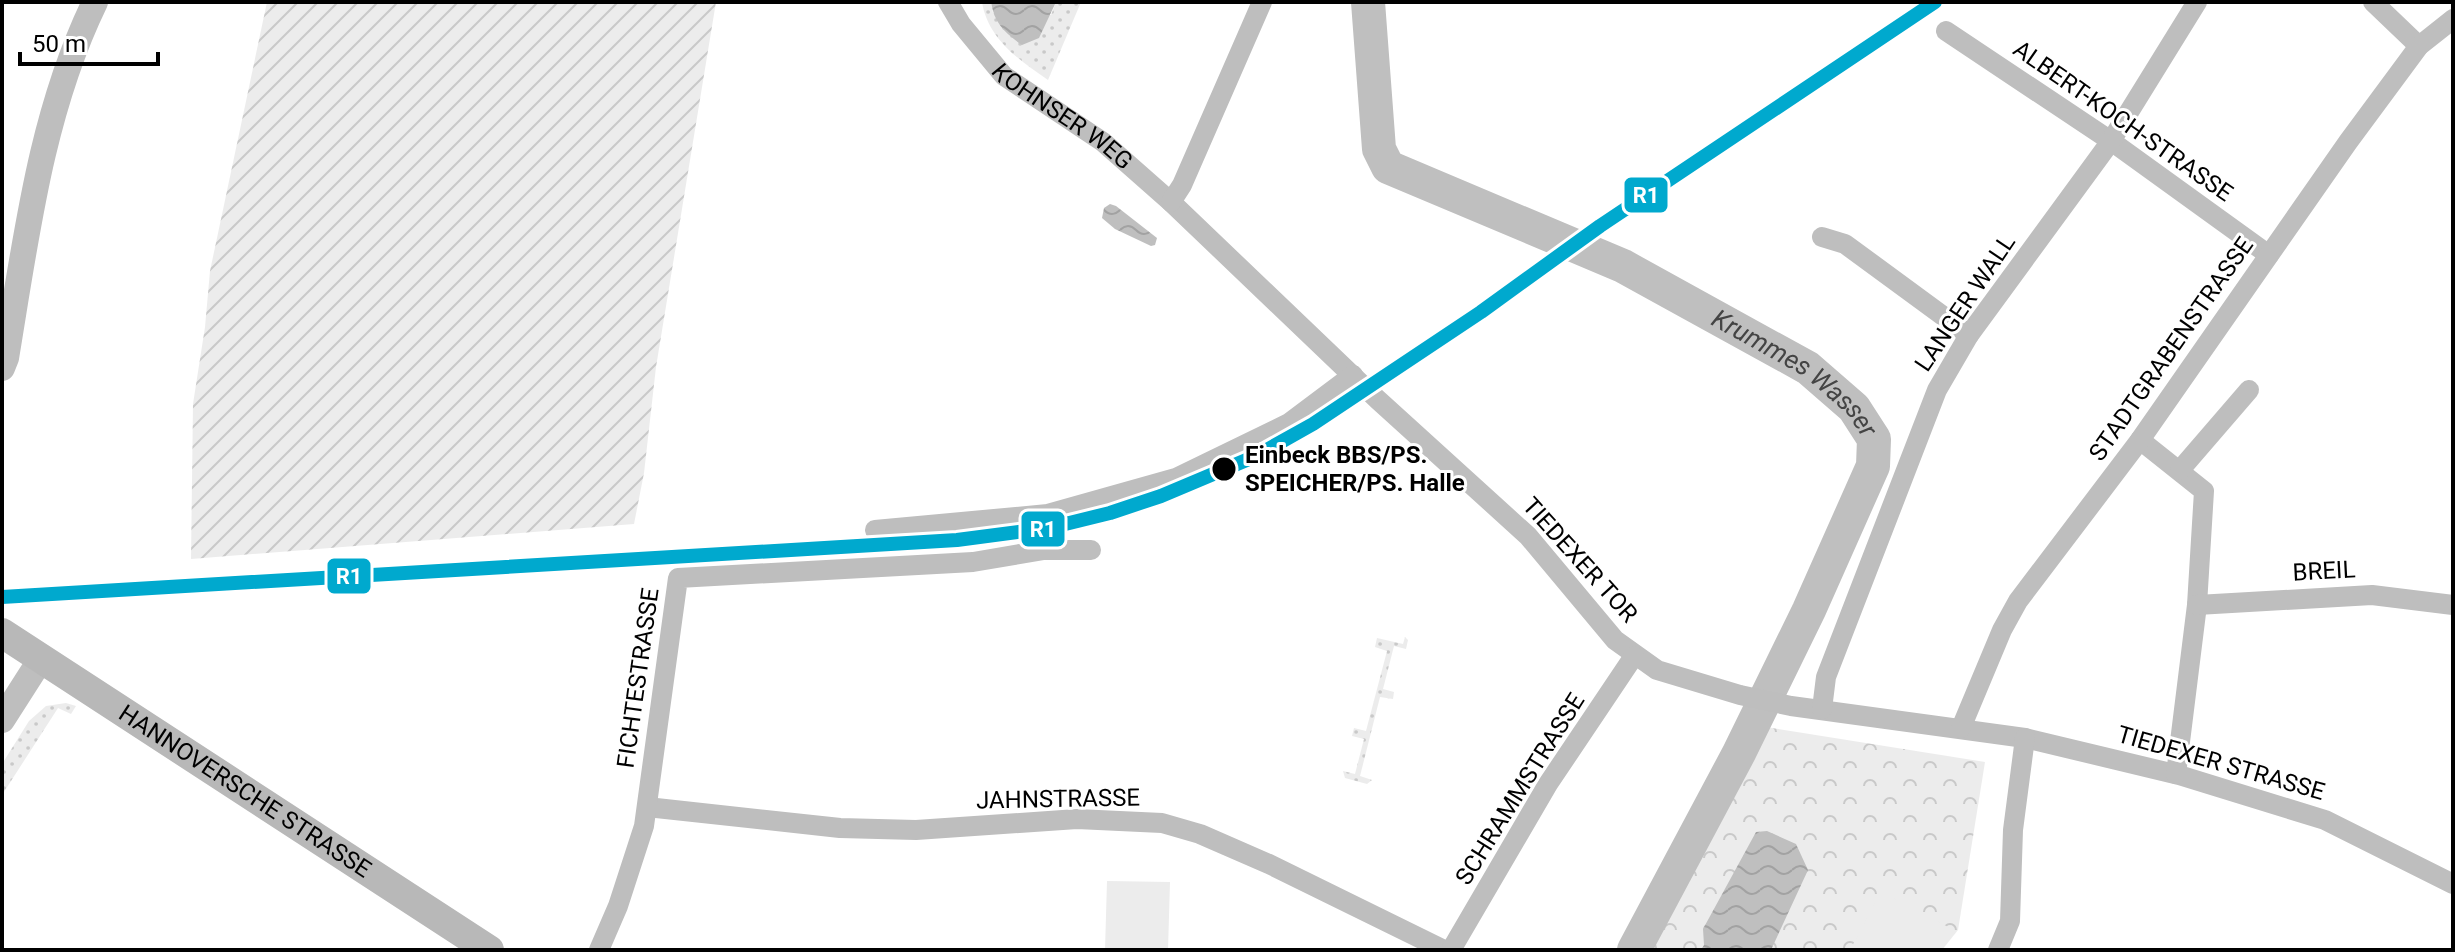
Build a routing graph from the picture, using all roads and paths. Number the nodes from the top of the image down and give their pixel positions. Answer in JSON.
{"nodes":[{"id":1,"x":95,"y":2,"type":"edge"},
{"id":2,"x":948,"y":2,"type":"edge"},
{"id":3,"x":962,"y":2,"type":"edge"},
{"id":4,"x":1262,"y":2,"type":"edge"},
{"id":5,"x":2197,"y":2,"type":"edge"},
{"id":6,"x":2373,"y":2,"type":"edge"},
{"id":7,"x":2453,"y":19,"type":"edge"},
{"id":8,"x":961,"y":24,"type":"junction"},
{"id":9,"x":1946,"y":31,"type":"dead end"},
{"id":10,"x":2419,"y":46,"type":"junction"},
{"id":11,"x":2111,"y":141,"type":"junction"},
{"id":12,"x":1171,"y":202,"type":"junction"},
{"id":13,"x":1822,"y":237,"type":"dead end"},
{"id":14,"x":2269,"y":255,"type":"junction"},
{"id":15,"x":1969,"y":335,"type":"junction"},
{"id":16,"x":2,"y":368,"type":"edge"},
{"id":17,"x":1353,"y":375,"type":"junction"},
{"id":18,"x":2249,"y":390,"type":"dead end"},
{"id":19,"x":2140,"y":440,"type":"junction"},
{"id":20,"x":2180,"y":470,"type":"junction"},
{"id":21,"x":875,"y":530,"type":"dead end"},
{"id":22,"x":1091,"y":550,"type":"dead end"},
{"id":23,"x":2197,"y":605,"type":"junction"},
{"id":24,"x":2453,"y":605,"type":"edge"},
{"id":25,"x":2,"y":633,"type":"edge"},
{"id":26,"x":1634,"y":656,"type":"junction"},
{"id":27,"x":41,"y":659,"type":"junction"},
{"id":28,"x":1822,"y":709,"type":"junction"},
{"id":29,"x":2,"y":720,"type":"edge"},
{"id":30,"x":1961,"y":728,"type":"junction"},
{"id":31,"x":2025,"y":738,"type":"junction"},
{"id":32,"x":2176,"y":774,"type":"junction"},
{"id":33,"x":647,"y":807,"type":"junction"},
{"id":34,"x":2453,"y":884,"type":"edge"},
{"id":35,"x":489,"y":950,"type":"edge"},
{"id":36,"x":599,"y":950,"type":"edge"},
{"id":37,"x":1444,"y":950,"type":"edge"},
{"id":38,"x":1451,"y":950,"type":"edge"},
{"id":39,"x":1998,"y":950,"type":"edge"}],
"edges":[{"from":1,"to":16,"type":"street"},
{"from":2,"to":8,"type":"street","name":"KOHNSER WEG"},
{"from":3,"to":8,"type":"street"},
{"from":4,"to":12,"type":"street"},
{"from":5,"to":11,"type":"street","name":"LANGER WALL"},
{"from":6,"to":10,"type":"street"},
{"from":7,"to":10,"type":"street","name":"STADTGRABENSTRASSE"},
{"from":8,"to":12,"type":"street","name":"KOHNSER WEG"},
{"from":9,"to":11,"type":"street","name":"ALBERT-KOCH-STRASSE"},
{"from":10,"to":14,"type":"street","name":"STADTGRABENSTRASSE"},
{"from":11,"to":14,"type":"street","name":"ALBERT-KOCH-STRASSE"},
{"from":11,"to":15,"type":"street","name":"LANGER WALL"},
{"from":12,"to":17,"type":"street","name":"TIEDEXER TOR"},
{"from":13,"to":15,"type":"street"},
{"from":14,"to":19,"type":"street","name":"STADTGRABENSTRASSE"},
{"from":15,"to":28,"type":"street","name":"LANGER WALL"},
{"from":17,"to":21,"type":"street"},
{"from":17,"to":26,"type":"street","name":"TIEDEXER TOR"},
{"from":18,"to":20,"type":"street"},
{"from":19,"to":20,"type":"street"},
{"from":19,"to":30,"type":"street","name":"STADTGRABENSTRASSE"},
{"from":20,"to":23,"type":"street"},
{"from":22,"to":33,"type":"street","name":"FICHTESTRASSE"},
{"from":23,"to":24,"type":"street","name":"BREIL"},
{"from":23,"to":32,"type":"street"},
{"from":25,"to":27,"type":"main road","name":"HANNOVERSCHE STRASSE"},
{"from":26,"to":28,"type":"street","name":"TIEDEXER TOR"},
{"from":26,"to":38,"type":"street","name":"SCHRAMMSTRASSE"},
{"from":27,"to":29,"type":"street"},
{"from":27,"to":35,"type":"main road","name":"HANNOVERSCHE STRASSE"},
{"from":28,"to":30,"type":"street","name":"TIEDEXER TOR"},
{"from":30,"to":31,"type":"street","name":"TIEDEXER STRASSE"},
{"from":31,"to":32,"type":"street","name":"TIEDEXER STRASSE"},
{"from":31,"to":39,"type":"street"},
{"from":32,"to":34,"type":"street","name":"TIEDEXER STRASSE"},
{"from":33,"to":36,"type":"street","name":"FICHTESTRASSE"},
{"from":33,"to":37,"type":"street","name":"JAHNSTRASSE"}]}
